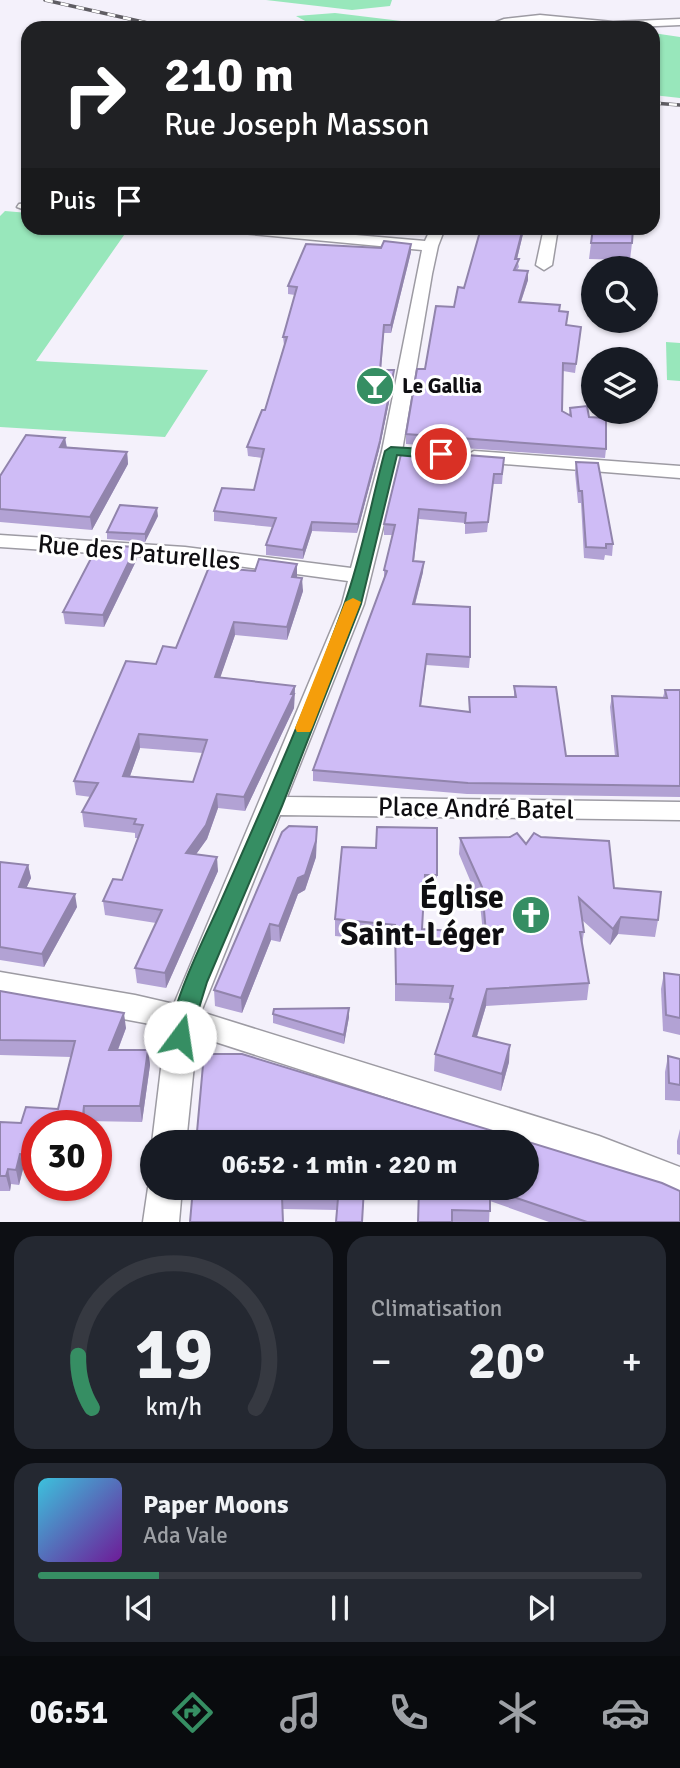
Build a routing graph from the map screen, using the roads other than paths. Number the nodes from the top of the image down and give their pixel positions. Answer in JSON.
{"nodes":[{"id":1,"x":513,"y":21,"type":"edge"},
{"id":2,"x":570,"y":21,"type":"edge"},
{"id":3,"x":680,"y":22,"type":"edge"},
{"id":4,"x":660,"y":23,"type":"edge"},
{"id":5,"x":660,"y":32,"type":"edge"},
{"id":6,"x":680,"y":35,"type":"edge"},
{"id":7,"x":389,"y":235,"type":"edge"},
{"id":8,"x":550,"y":235,"type":"edge"},
{"id":9,"x":434,"y":237,"type":"edge"},
{"id":10,"x":544,"y":265,"type":"dead end"},
{"id":11,"x":391,"y":451,"type":"junction"},
{"id":12,"x":415,"y":453,"type":"edge"},
{"id":13,"x":454,"y":456,"type":"edge"},
{"id":14,"x":680,"y":472,"type":"edge"},
{"id":15,"x":0,"y":541,"type":"edge"},
{"id":16,"x":361,"y":576,"type":"junction"},
{"id":17,"x":272,"y":806,"type":"junction"},
{"id":18,"x":680,"y":811,"type":"edge"},
{"id":19,"x":0,"y":984,"type":"edge"},
{"id":20,"x":183,"y":1019,"type":"junction"},
{"id":21,"x":170,"y":1130,"type":"edge"},
{"id":22,"x":680,"y":1183,"type":"edge"},
{"id":23,"x":164,"y":1200,"type":"edge"},
{"id":24,"x":161,"y":1222,"type":"edge"}],
"edges":[{"from":1,"to":2,"type":"street"},
{"from":3,"to":4,"type":"street"},
{"from":5,"to":6,"type":"street"},
{"from":7,"to":9,"type":"street"},
{"from":8,"to":10,"type":"street"},
{"from":9,"to":11,"type":"street"},
{"from":11,"to":12,"type":"street"},
{"from":11,"to":16,"type":"street"},
{"from":13,"to":14,"type":"street"},
{"from":15,"to":16,"type":"street","name":"Rue des Paturelles"},
{"from":16,"to":17,"type":"street"},
{"from":17,"to":18,"type":"street","name":"Place André Batel"},
{"from":17,"to":20,"type":"street"},
{"from":19,"to":20,"type":"street"},
{"from":20,"to":21,"type":"street"},
{"from":20,"to":22,"type":"street"},
{"from":23,"to":24,"type":"street"}]}
